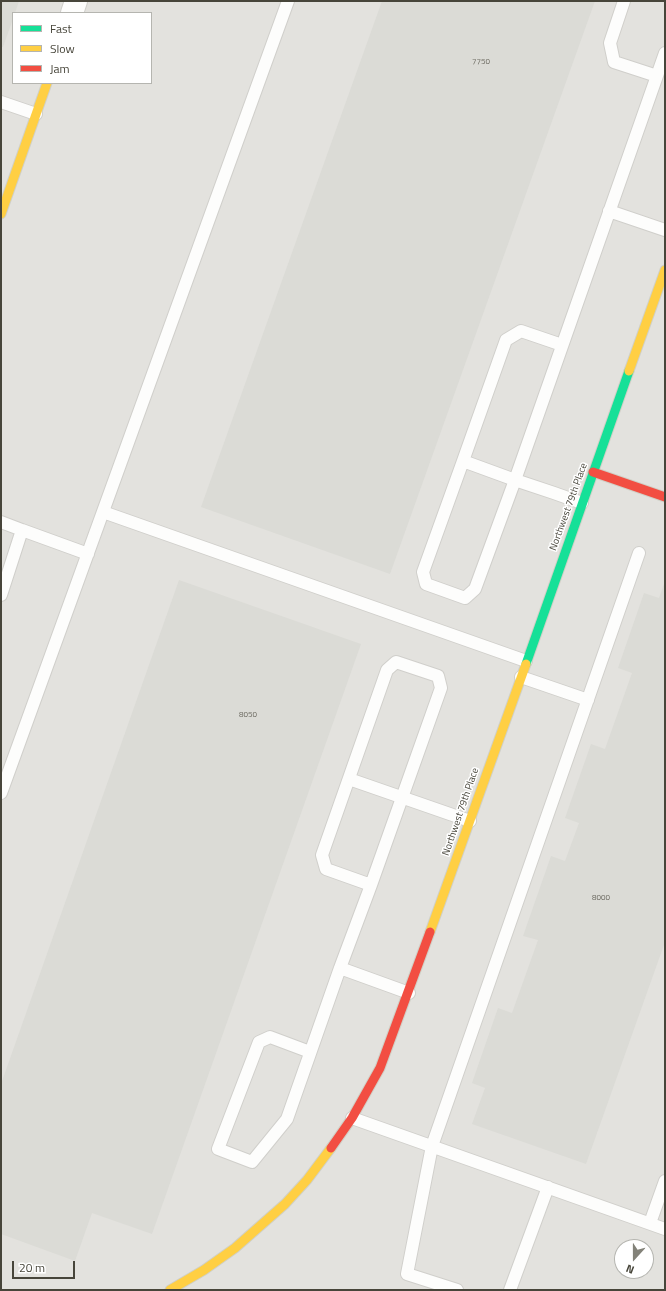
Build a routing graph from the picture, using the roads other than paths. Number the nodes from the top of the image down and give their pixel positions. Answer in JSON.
{"nodes":[{"id":1,"x":76,"y":1,"type":"edge"},
{"id":2,"x":288,"y":1,"type":"edge"},
{"id":3,"x":624,"y":1,"type":"edge"},
{"id":4,"x":72,"y":12,"type":"edge"},
{"id":5,"x":665,"y":52,"type":"edge"},
{"id":6,"x":657,"y":76,"type":"junction"},
{"id":7,"x":47,"y":84,"type":"edge"},
{"id":8,"x":1,"y":102,"type":"edge"},
{"id":9,"x":36,"y":114,"type":"junction"},
{"id":10,"x":610,"y":211,"type":"junction"},
{"id":11,"x":1,"y":214,"type":"edge"},
{"id":12,"x":665,"y":230,"type":"edge"},
{"id":13,"x":665,"y":270,"type":"edge"},
{"id":14,"x":562,"y":346,"type":"junction"},
{"id":15,"x":463,"y":461,"type":"junction"},
{"id":16,"x":594,"y":472,"type":"junction"},
{"id":17,"x":515,"y":480,"type":"junction"},
{"id":18,"x":665,"y":497,"type":"edge"},
{"id":19,"x":582,"y":503,"type":"junction"},
{"id":20,"x":103,"y":512,"type":"junction"},
{"id":21,"x":1,"y":522,"type":"edge"},
{"id":22,"x":22,"y":530,"type":"junction"},
{"id":23,"x":640,"y":553,"type":"dead end"},
{"id":24,"x":88,"y":554,"type":"junction"},
{"id":25,"x":1,"y":595,"type":"edge"},
{"id":26,"x":526,"y":661,"type":"junction"},
{"id":27,"x":521,"y":677,"type":"junction"},
{"id":28,"x":588,"y":700,"type":"junction"},
{"id":29,"x":349,"y":779,"type":"junction"},
{"id":30,"x":1,"y":793,"type":"edge"},
{"id":31,"x":402,"y":797,"type":"junction"},
{"id":32,"x":470,"y":821,"type":"junction"},
{"id":33,"x":370,"y":885,"type":"junction"},
{"id":34,"x":340,"y":968,"type":"junction"},
{"id":35,"x":409,"y":993,"type":"junction"},
{"id":36,"x":310,"y":1052,"type":"junction"},
{"id":37,"x":352,"y":1118,"type":"junction"},
{"id":38,"x":432,"y":1146,"type":"junction"},
{"id":39,"x":665,"y":1181,"type":"edge"},
{"id":40,"x":548,"y":1187,"type":"junction"},
{"id":41,"x":650,"y":1223,"type":"junction"},
{"id":42,"x":665,"y":1229,"type":"edge"},
{"id":43,"x":170,"y":1290,"type":"edge"},
{"id":44,"x":457,"y":1290,"type":"edge"},
{"id":45,"x":510,"y":1290,"type":"edge"}],
"edges":[{"from":1,"to":4,"type":"street"},
{"from":2,"to":20,"type":"lane"},
{"from":3,"to":6,"type":"lane"},
{"from":5,"to":6,"type":"lane"},
{"from":6,"to":10,"type":"lane"},
{"from":7,"to":9,"type":"main road"},
{"from":8,"to":9,"type":"lane"},
{"from":9,"to":11,"type":"main road"},
{"from":10,"to":12,"type":"lane"},
{"from":10,"to":14,"type":"lane"},
{"from":13,"to":16,"type":"main road","name":"Northwest 79th Place"},
{"from":14,"to":15,"type":"lane"},
{"from":14,"to":17,"type":"lane"},
{"from":15,"to":17,"type":"lane"},
{"from":15,"to":17,"type":"lane"},
{"from":16,"to":18,"type":"main road"},
{"from":16,"to":19,"type":"main road","name":"Northwest 79th Place"},
{"from":17,"to":19,"type":"lane"},
{"from":19,"to":26,"type":"main road","name":"Northwest 79th Place"},
{"from":20,"to":24,"type":"lane"},
{"from":20,"to":26,"type":"lane"},
{"from":21,"to":22,"type":"lane"},
{"from":22,"to":24,"type":"lane"},
{"from":22,"to":25,"type":"lane"},
{"from":23,"to":28,"type":"lane"},
{"from":24,"to":30,"type":"lane"},
{"from":26,"to":27,"type":"main road","name":"Northwest 79th Place"},
{"from":27,"to":28,"type":"lane"},
{"from":27,"to":32,"type":"main road","name":"Northwest 79th Place"},
{"from":28,"to":38,"type":"lane"},
{"from":29,"to":31,"type":"lane"},
{"from":29,"to":31,"type":"lane"},
{"from":29,"to":33,"type":"lane"},
{"from":31,"to":32,"type":"lane"},
{"from":31,"to":33,"type":"lane"},
{"from":32,"to":35,"type":"main road","name":"Northwest 79th Place"},
{"from":33,"to":34,"type":"lane"},
{"from":34,"to":35,"type":"lane"},
{"from":34,"to":36,"type":"lane"},
{"from":35,"to":37,"type":"main road","name":"Northwest 79th Place"},
{"from":36,"to":36,"type":"lane"},
{"from":37,"to":38,"type":"lane"},
{"from":37,"to":43,"type":"main road","name":"Northwest 79th Place"},
{"from":38,"to":40,"type":"lane"},
{"from":38,"to":44,"type":"lane"},
{"from":39,"to":41,"type":"lane"},
{"from":40,"to":41,"type":"lane"},
{"from":40,"to":45,"type":"lane"},
{"from":41,"to":42,"type":"lane"}]}
